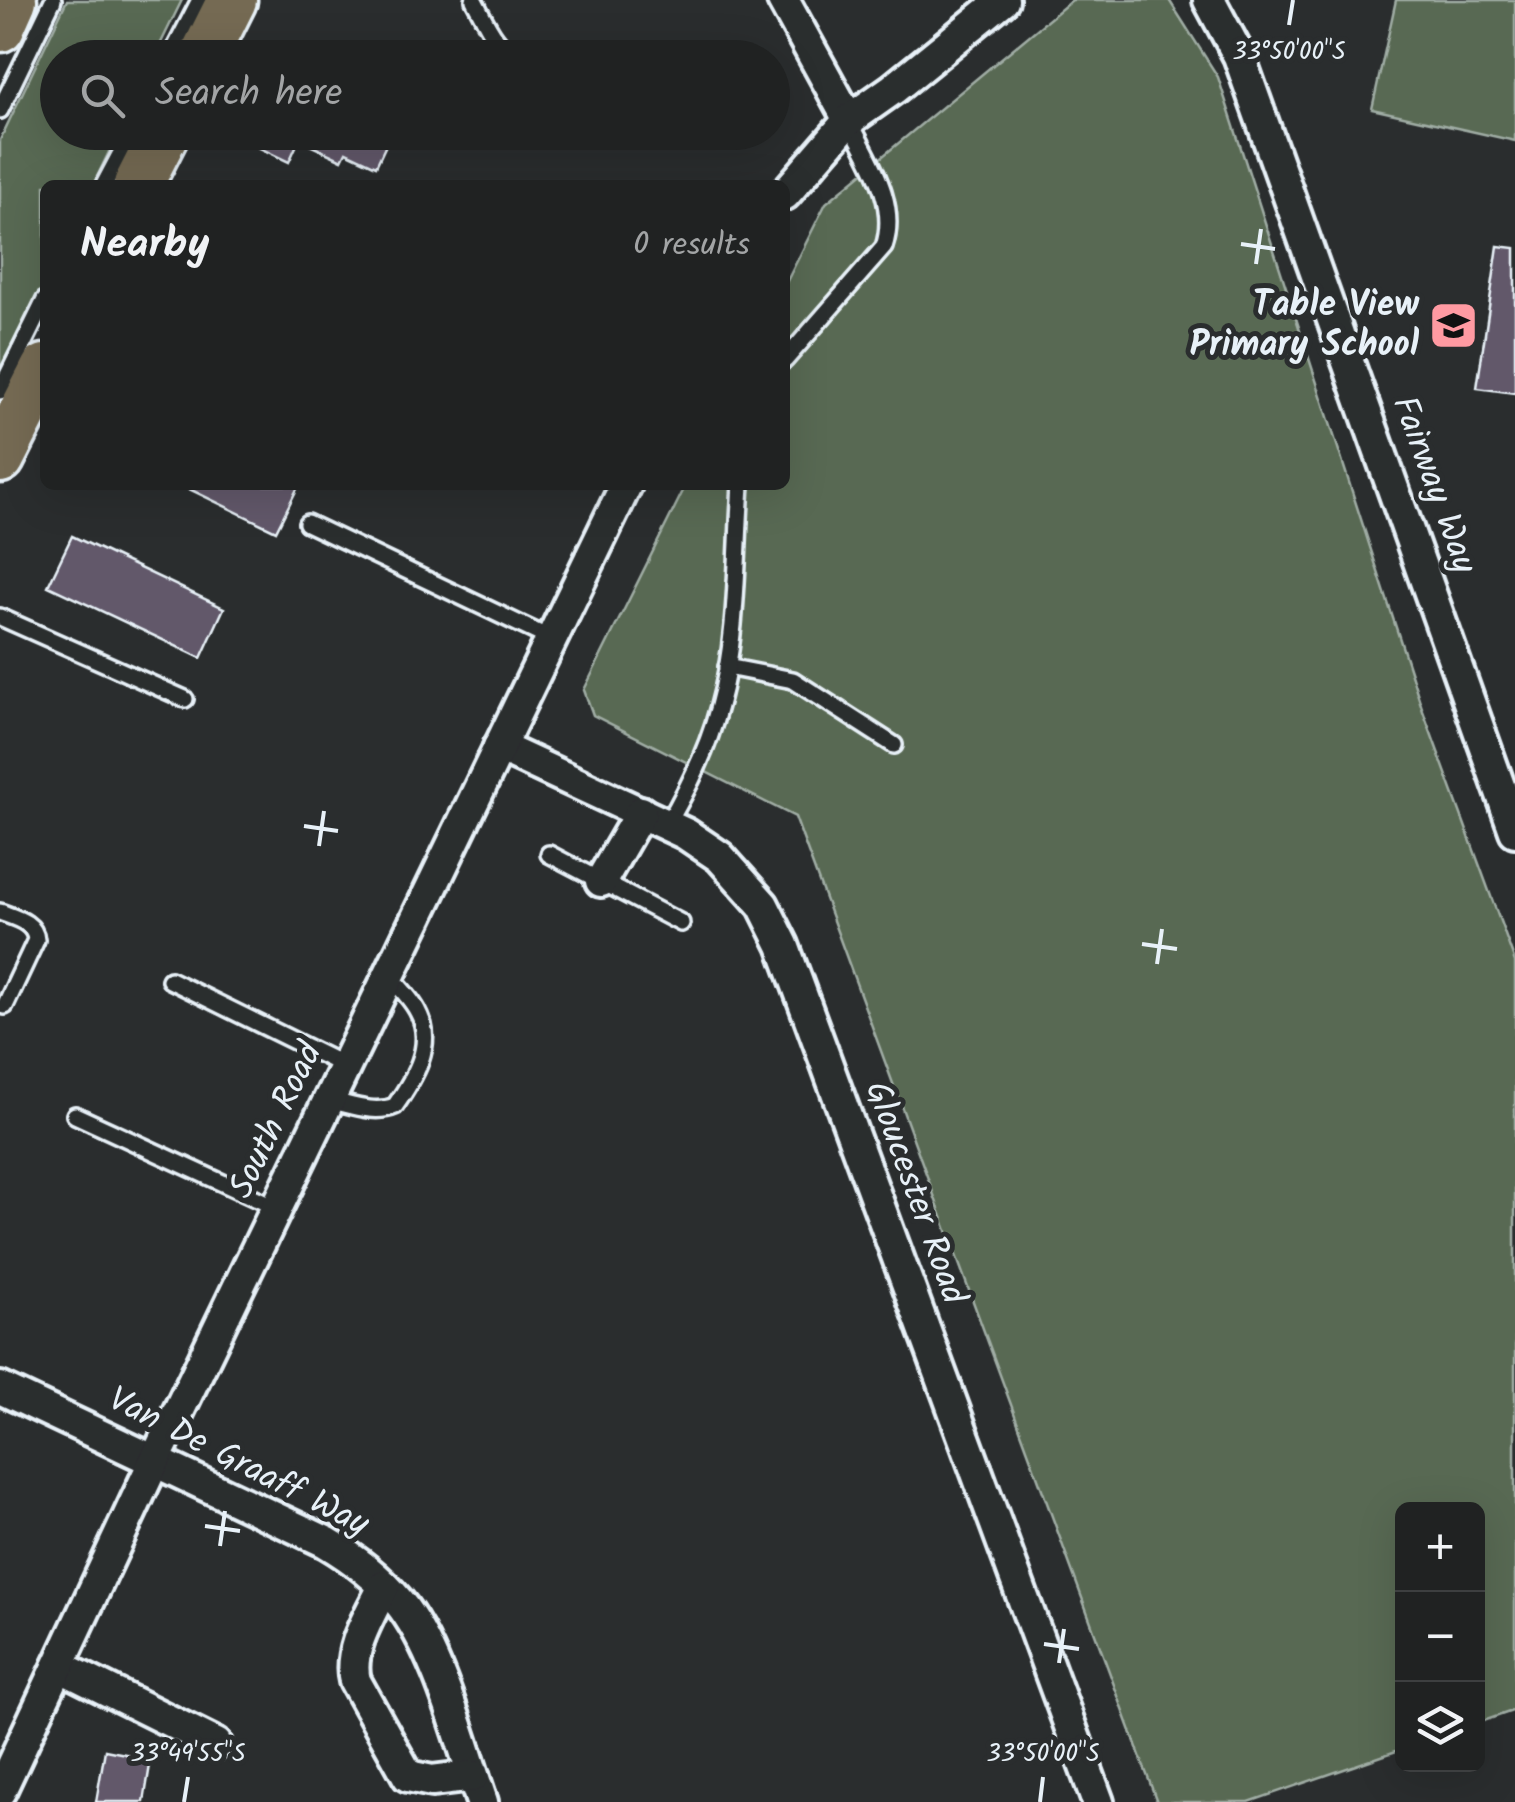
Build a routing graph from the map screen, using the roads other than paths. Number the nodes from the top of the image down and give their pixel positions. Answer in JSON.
{"nodes":[{"id":1,"x":12,"y":0,"type":"edge"},
{"id":2,"x":53,"y":0,"type":"edge"},
{"id":3,"x":200,"y":0,"type":"edge"},
{"id":4,"x":232,"y":0,"type":"edge"},
{"id":5,"x":474,"y":0,"type":"edge"},
{"id":6,"x":783,"y":0,"type":"edge"},
{"id":7,"x":1003,"y":0,"type":"edge"},
{"id":8,"x":1209,"y":0,"type":"edge"},
{"id":9,"x":0,"y":27,"type":"edge"},
{"id":10,"x":179,"y":40,"type":"edge"},
{"id":11,"x":212,"y":40,"type":"edge"},
{"id":12,"x":497,"y":40,"type":"edge"},
{"id":13,"x":0,"y":110,"type":"edge"},
{"id":14,"x":849,"y":120,"type":"junction"},
{"id":15,"x":122,"y":150,"type":"edge"},
{"id":16,"x":156,"y":150,"type":"edge"},
{"id":17,"x":107,"y":180,"type":"edge"},
{"id":18,"x":141,"y":180,"type":"edge"},
{"id":19,"x":790,"y":188,"type":"edge"},
{"id":20,"x":40,"y":310,"type":"edge"},
{"id":21,"x":790,"y":354,"type":"edge"},
{"id":22,"x":40,"y":379,"type":"edge"},
{"id":23,"x":0,"y":391,"type":"edge"},
{"id":24,"x":0,"y":458,"type":"edge"},
{"id":25,"x":624,"y":490,"type":"edge"},
{"id":26,"x":741,"y":490,"type":"edge"},
{"id":27,"x":306,"y":523,"type":"dead end"},
{"id":28,"x":0,"y":617,"type":"edge"},
{"id":29,"x":551,"y":639,"type":"junction"},
{"id":30,"x":726,"y":667,"type":"junction"},
{"id":31,"x":185,"y":699,"type":"dead end"},
{"id":32,"x":894,"y":744,"type":"dead end"},
{"id":33,"x":499,"y":746,"type":"junction"},
{"id":34,"x":654,"y":819,"type":"junction"},
{"id":35,"x":1515,"y":831,"type":"edge"},
{"id":36,"x":549,"y":854,"type":"dead end"},
{"id":37,"x":600,"y":880,"type":"junction"},
{"id":38,"x":0,"y":912,"type":"edge"},
{"id":39,"x":681,"y":923,"type":"dead end"},
{"id":40,"x":389,"y":974,"type":"junction"},
{"id":41,"x":170,"y":980,"type":"dead end"},
{"id":42,"x":5,"y":1006,"type":"dead end"},
{"id":43,"x":345,"y":1066,"type":"junction"},
{"id":44,"x":328,"y":1100,"type":"junction"},
{"id":45,"x":75,"y":1116,"type":"dead end"},
{"id":46,"x":277,"y":1208,"type":"junction"},
{"id":47,"x":0,"y":1388,"type":"edge"},
{"id":48,"x":154,"y":1462,"type":"junction"},
{"id":49,"x":384,"y":1586,"type":"junction"},
{"id":50,"x":59,"y":1666,"type":"junction"},
{"id":51,"x":14,"y":1726,"type":"edge"},
{"id":52,"x":216,"y":1744,"type":"dead end"},
{"id":53,"x":477,"y":1789,"type":"edge"},
{"id":54,"x":0,"y":1792,"type":"edge"},
{"id":55,"x":1098,"y":1802,"type":"edge"}],
"edges":[{"from":1,"to":9,"type":"main road"},
{"from":2,"to":13,"type":"lane"},
{"from":3,"to":10,"type":"lane"},
{"from":4,"to":11,"type":"main road"},
{"from":5,"to":12,"type":"lane"},
{"from":6,"to":14,"type":"street"},
{"from":7,"to":14,"type":"street"},
{"from":8,"to":35,"type":"street","name":"Fairway Way"},
{"from":14,"to":19,"type":"street"},
{"from":14,"to":21,"type":"lane"},
{"from":15,"to":17,"type":"lane"},
{"from":16,"to":18,"type":"main road"},
{"from":20,"to":23,"type":"lane"},
{"from":22,"to":24,"type":"main road"},
{"from":25,"to":29,"type":"street","name":"South Road"},
{"from":26,"to":30,"type":"lane"},
{"from":27,"to":29,"type":"lane"},
{"from":28,"to":31,"type":"lane"},
{"from":29,"to":33,"type":"street","name":"South Road"},
{"from":30,"to":32,"type":"lane"},
{"from":30,"to":34,"type":"lane"},
{"from":33,"to":34,"type":"street","name":"Gloucester Road"},
{"from":33,"to":40,"type":"street","name":"South Road"},
{"from":34,"to":37,"type":"street"},
{"from":34,"to":55,"type":"street","name":"Gloucester Road"},
{"from":36,"to":37,"type":"lane"},
{"from":37,"to":39,"type":"lane"},
{"from":38,"to":42,"type":"lane"},
{"from":40,"to":43,"type":"street","name":"South Road"},
{"from":40,"to":44,"type":"lane"},
{"from":41,"to":43,"type":"lane"},
{"from":43,"to":44,"type":"street","name":"South Road"},
{"from":44,"to":46,"type":"street","name":"South Road"},
{"from":45,"to":46,"type":"lane"},
{"from":46,"to":48,"type":"street","name":"South Road"},
{"from":47,"to":48,"type":"street","name":"Van De Graaff Way"},
{"from":48,"to":49,"type":"street","name":"Van De Graaff Way"},
{"from":48,"to":50,"type":"street","name":"South Road"},
{"from":49,"to":53,"type":"street","name":"Van De Graaff Way"},
{"from":49,"to":53,"type":"street"},
{"from":50,"to":51,"type":"street","name":"South Road"},
{"from":50,"to":52,"type":"street"},
{"from":51,"to":54,"type":"street","name":"South Road"}]}
